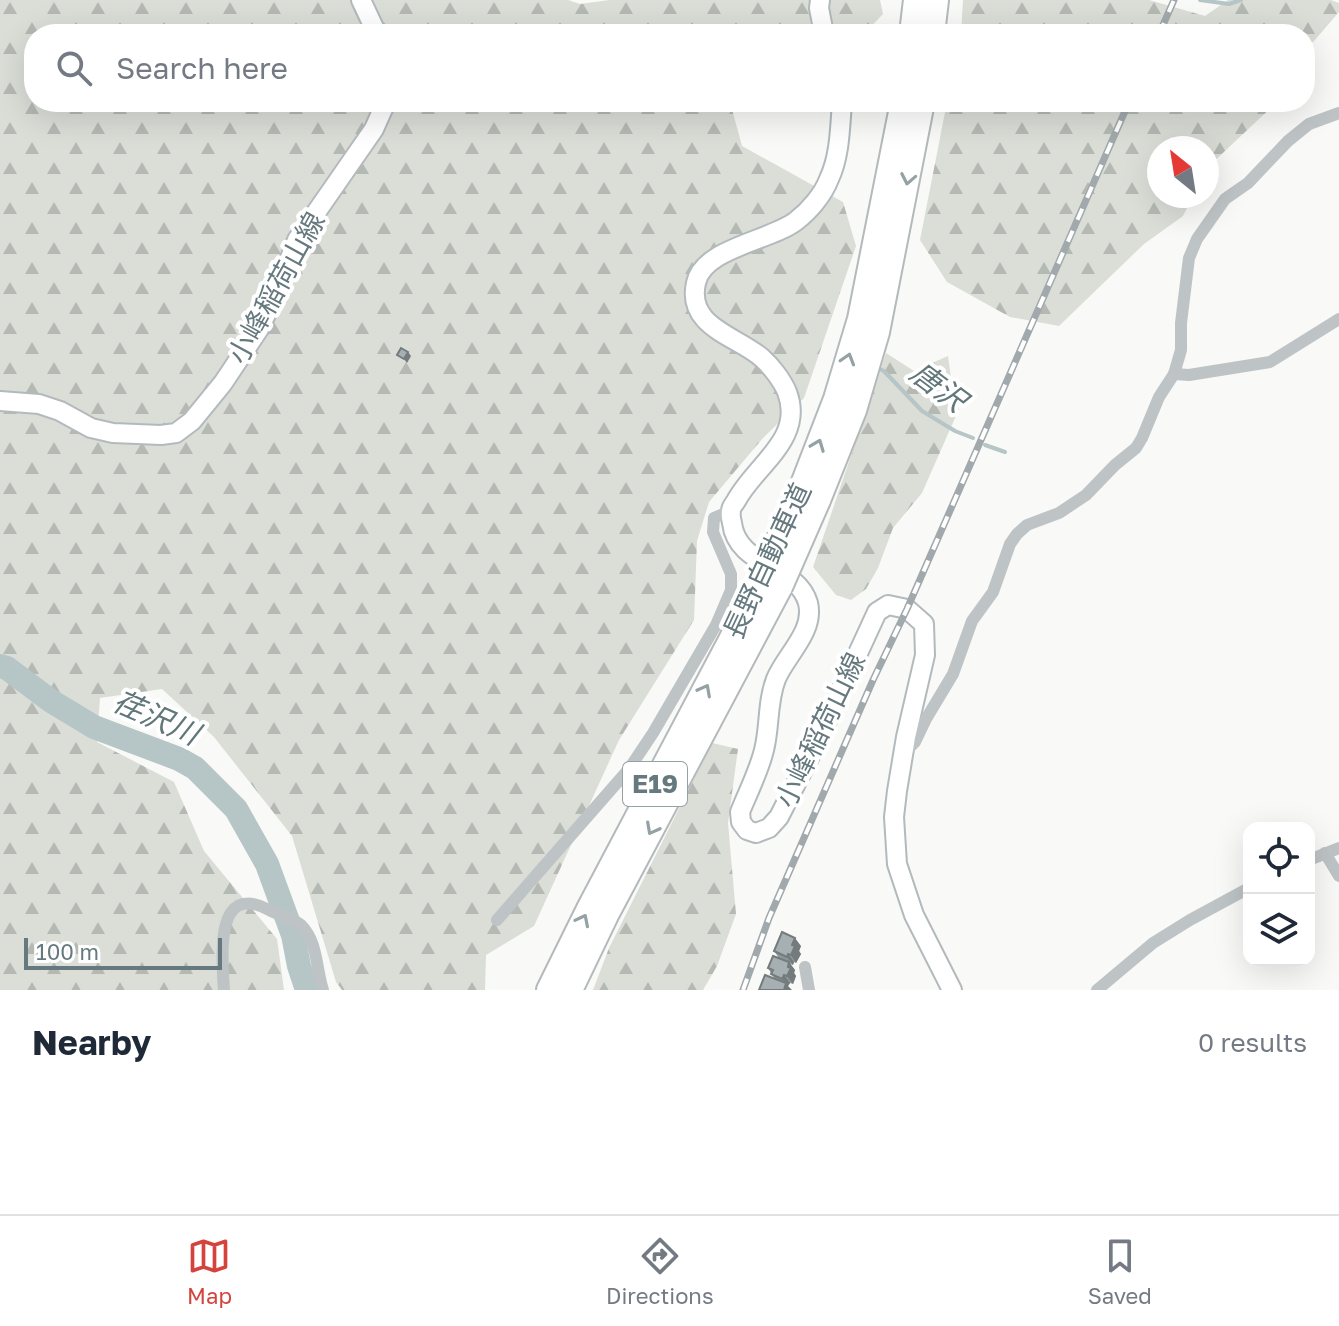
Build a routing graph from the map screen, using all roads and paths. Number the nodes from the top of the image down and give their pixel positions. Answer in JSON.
{"nodes":[{"id":1,"x":361,"y":0,"type":"edge"},
{"id":2,"x":820,"y":0,"type":"edge"},
{"id":3,"x":916,"y":0,"type":"edge"},
{"id":4,"x":936,"y":0,"type":"edge"},
{"id":5,"x":372,"y":24,"type":"edge"},
{"id":6,"x":821,"y":24,"type":"edge"},
{"id":7,"x":913,"y":24,"type":"edge"},
{"id":8,"x":933,"y":24,"type":"edge"},
{"id":9,"x":382,"y":112,"type":"edge"},
{"id":10,"x":841,"y":112,"type":"edge"},
{"id":11,"x":901,"y":112,"type":"edge"},
{"id":12,"x":920,"y":112,"type":"edge"},
{"id":13,"x":1339,"y":113,"type":"edge"},
{"id":14,"x":1339,"y":319,"type":"edge"},
{"id":15,"x":869,"y":325,"type":"junction"},
{"id":16,"x":1174,"y":374,"type":"junction"},
{"id":17,"x":0,"y":401,"type":"edge"},
{"id":18,"x":730,"y":511,"type":"junction"},
{"id":19,"x":771,"y":582,"type":"junction"},
{"id":20,"x":904,"y":753,"type":"junction"},
{"id":21,"x":1339,"y":848,"type":"edge"},
{"id":22,"x":1325,"y":853,"type":"junction"},
{"id":23,"x":1315,"y":857,"type":"edge"},
{"id":24,"x":1339,"y":876,"type":"edge"},
{"id":25,"x":1243,"y":891,"type":"edge"},
{"id":26,"x":497,"y":920,"type":"dead end"},
{"id":27,"x":805,"y":967,"type":"dead end"},
{"id":28,"x":224,"y":990,"type":"edge"},
{"id":29,"x":323,"y":990,"type":"edge"},
{"id":30,"x":549,"y":990,"type":"edge"},
{"id":31,"x":570,"y":990,"type":"edge"},
{"id":32,"x":809,"y":990,"type":"edge"},
{"id":33,"x":952,"y":990,"type":"edge"},
{"id":34,"x":1097,"y":990,"type":"edge"}],
"edges":[{"from":1,"to":5,"type":"main road"},
{"from":2,"to":6,"type":"main road"},
{"from":3,"to":7,"type":"highway"},
{"from":4,"to":8,"type":"highway"},
{"from":9,"to":17,"type":"main road","name":"小峰稲荷山線"},
{"from":10,"to":18,"type":"main road"},
{"from":11,"to":15,"type":"highway","name":"長野自動車道","number":"E19"},
{"from":12,"to":15,"type":"highway","name":"長野自動車道","number":"E19","one_way":true},
{"from":13,"to":16,"type":"street"},
{"from":14,"to":16,"type":"street"},
{"from":15,"to":19,"type":"highway","name":"長野自動車道","number":"E19","bridge":true},
{"from":16,"to":20,"type":"street"},
{"from":18,"to":20,"type":"main road","name":"小峰稲荷山線"},
{"from":18,"to":26,"type":"street"},
{"from":30,"to":19,"type":"highway","name":"長野自動車道","number":"E19","one_way":true},
{"from":19,"to":31,"type":"highway","name":"長野自動車道","number":"E19","one_way":true},
{"from":20,"to":33,"type":"main road","name":"小峰稲荷山線"},
{"from":21,"to":22,"type":"street"},
{"from":22,"to":23,"type":"street"},
{"from":22,"to":24,"type":"street"},
{"from":25,"to":34,"type":"street"},
{"from":27,"to":32,"type":"street"},
{"from":28,"to":29,"type":"street"}]}
